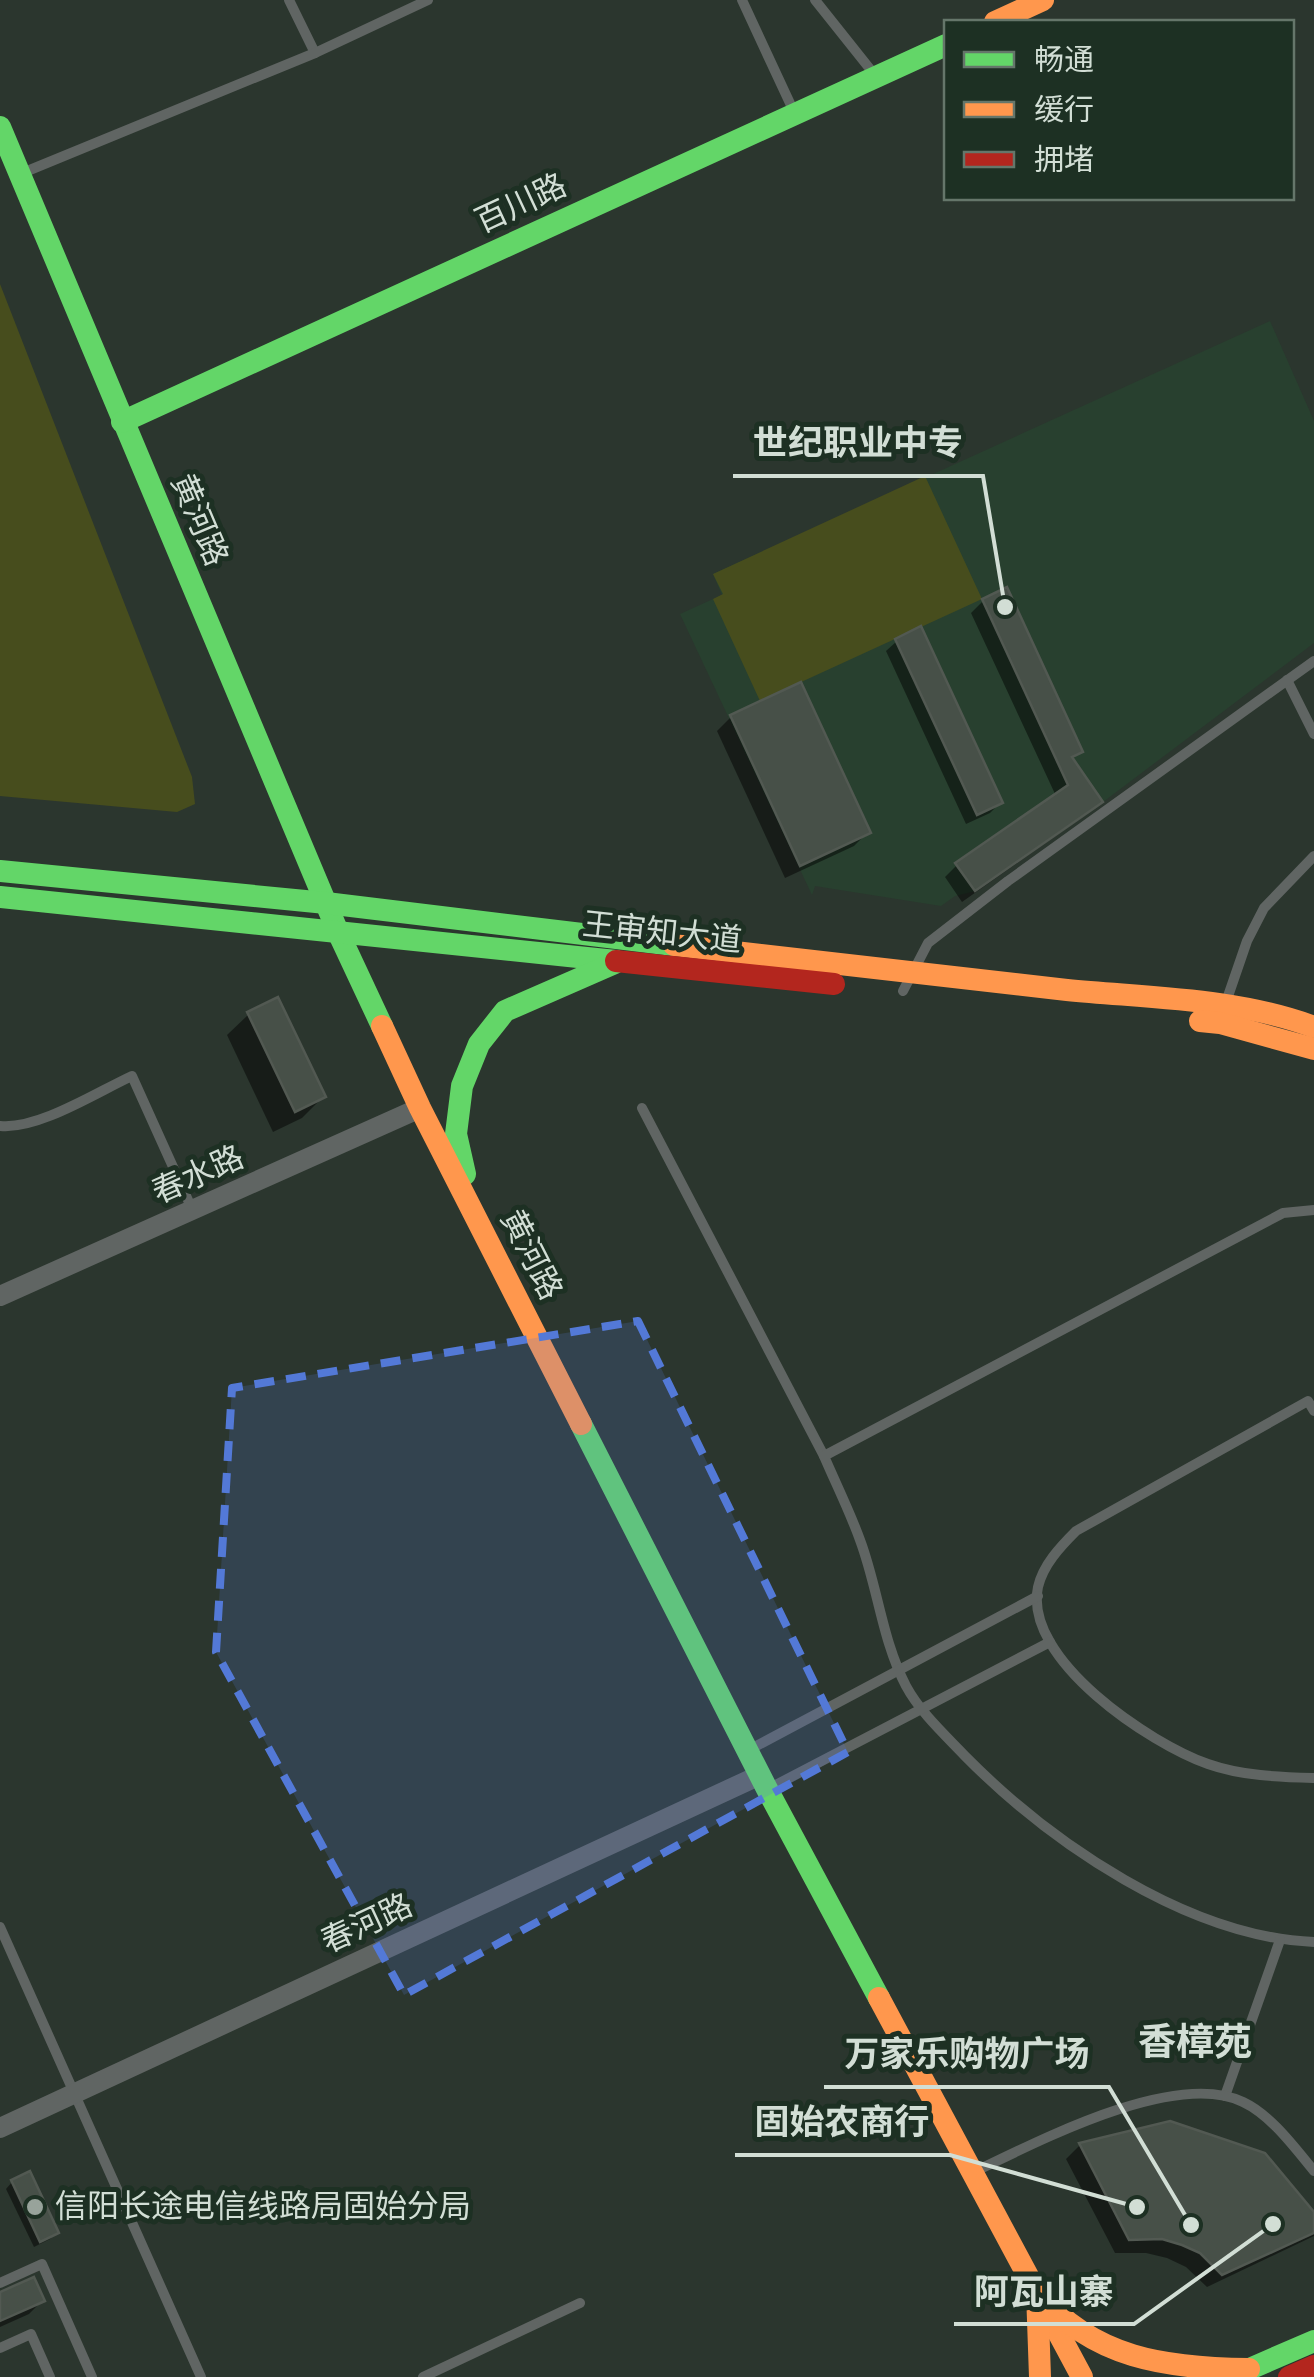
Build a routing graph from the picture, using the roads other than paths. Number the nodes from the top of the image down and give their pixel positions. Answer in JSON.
{"nodes":[{"id":1,"x":290,"y":0,"type":"edge"},
{"id":2,"x":428,"y":0,"type":"edge"},
{"id":3,"x":742,"y":0,"type":"edge"},
{"id":4,"x":816,"y":0,"type":"edge"},
{"id":5,"x":1044,"y":0,"type":"edge"},
{"id":6,"x":999,"y":20,"type":"edge"},
{"id":7,"x":944,"y":46,"type":"edge"},
{"id":8,"x":315,"y":53,"type":"junction"},
{"id":9,"x":876,"y":78,"type":"junction"},
{"id":10,"x":795,"y":115,"type":"junction"},
{"id":11,"x":0,"y":126,"type":"edge"},
{"id":12,"x":10,"y":176,"type":"edge"},
{"id":13,"x":122,"y":422,"type":"junction"},
{"id":14,"x":1314,"y":661,"type":"edge"},
{"id":15,"x":1287,"y":680,"type":"junction"},
{"id":16,"x":1314,"y":734,"type":"edge"},
{"id":17,"x":1314,"y":856,"type":"edge"},
{"id":18,"x":0,"y":871,"type":"edge"},
{"id":19,"x":0,"y":897,"type":"edge"},
{"id":20,"x":326,"y":904,"type":"junction"},
{"id":21,"x":338,"y":932,"type":"junction"},
{"id":22,"x":620,"y":962,"type":"junction"},
{"id":23,"x":907,"y":982,"type":"junction"},
{"id":24,"x":1222,"y":1014,"type":"junction"},
{"id":25,"x":1314,"y":1026,"type":"edge"},
{"id":26,"x":1314,"y":1049,"type":"edge"},
{"id":27,"x":420,"y":1108,"type":"junction"},
{"id":28,"x":642,"y":1108,"type":"dead end"},
{"id":29,"x":0,"y":1126,"type":"edge"},
{"id":30,"x":192,"y":1210,"type":"junction"},
{"id":31,"x":1314,"y":1210,"type":"edge"},
{"id":32,"x":476,"y":1219,"type":"junction"},
{"id":33,"x":0,"y":1296,"type":"edge"},
{"id":34,"x":1314,"y":1411,"type":"edge"},
{"id":35,"x":824,"y":1456,"type":"junction"},
{"id":36,"x":1038,"y":1596,"type":"junction"},
{"id":37,"x":1050,"y":1642,"type":"junction"},
{"id":38,"x":899,"y":1670,"type":"junction"},
{"id":39,"x":922,"y":1709,"type":"junction"},
{"id":40,"x":747,"y":1751,"type":"junction"},
{"id":41,"x":1314,"y":1778,"type":"edge"},
{"id":42,"x":763,"y":1782,"type":"junction"},
{"id":43,"x":0,"y":1927,"type":"edge"},
{"id":44,"x":1280,"y":1940,"type":"junction"},
{"id":45,"x":1314,"y":1942,"type":"edge"},
{"id":46,"x":73,"y":2094,"type":"junction"},
{"id":47,"x":1225,"y":2096,"type":"junction"},
{"id":48,"x":0,"y":2128,"type":"edge"},
{"id":49,"x":1314,"y":2171,"type":"edge"},
{"id":50,"x":973,"y":2172,"type":"junction"},
{"id":51,"x":0,"y":2283,"type":"edge"},
{"id":52,"x":1037,"y":2292,"type":"junction"},
{"id":53,"x":580,"y":2303,"type":"dead end"},
{"id":54,"x":1314,"y":2340,"type":"edge"},
{"id":55,"x":0,"y":2348,"type":"edge"},
{"id":56,"x":1314,"y":2366,"type":"edge"},
{"id":57,"x":1240,"y":2373,"type":"edge"},
{"id":58,"x":50,"y":2377,"type":"edge"},
{"id":59,"x":92,"y":2377,"type":"edge"},
{"id":60,"x":201,"y":2377,"type":"edge"},
{"id":61,"x":423,"y":2377,"type":"edge"},
{"id":62,"x":1040,"y":2377,"type":"edge"},
{"id":63,"x":1082,"y":2377,"type":"edge"},
{"id":64,"x":1289,"y":2377,"type":"edge"}],
"edges":[{"from":1,"to":8,"type":"lane"},
{"from":2,"to":8,"type":"lane"},
{"from":3,"to":10,"type":"lane"},
{"from":4,"to":9,"type":"lane"},
{"from":5,"to":6,"type":"main road"},
{"from":7,"to":9,"type":"main road","name":"百川路"},
{"from":8,"to":12,"type":"lane"},
{"from":9,"to":10,"type":"main road","name":"百川路"},
{"from":10,"to":13,"type":"main road","name":"百川路"},
{"from":11,"to":12,"type":"main road","name":"黄河路"},
{"from":12,"to":13,"type":"main road","name":"黄河路"},
{"from":13,"to":20,"type":"main road","name":"黄河路"},
{"from":14,"to":15,"type":"lane"},
{"from":15,"to":16,"type":"lane"},
{"from":15,"to":23,"type":"lane"},
{"from":17,"to":24,"type":"lane"},
{"from":18,"to":20,"type":"main road"},
{"from":19,"to":21,"type":"main road","name":"王审知大道"},
{"from":20,"to":21,"type":"main road","name":"黄河路"},
{"from":20,"to":23,"type":"main road"},
{"from":21,"to":22,"type":"main road","name":"王审知大道"},
{"from":21,"to":27,"type":"main road","name":"黄河路"},
{"from":22,"to":23,"type":"main road","name":"王审知大道"},
{"from":22,"to":32,"type":"main road"},
{"from":23,"to":24,"type":"main road","name":"王审知大道"},
{"from":24,"to":25,"type":"main road"},
{"from":24,"to":26,"type":"main road","name":"王审知大道"},
{"from":27,"to":30,"type":"street","name":"春水路"},
{"from":27,"to":32,"type":"main road","name":"黄河路"},
{"from":28,"to":35,"type":"lane"},
{"from":29,"to":30,"type":"lane"},
{"from":30,"to":33,"type":"street","name":"春水路"},
{"from":31,"to":35,"type":"lane"},
{"from":32,"to":40,"type":"main road","name":"黄河路"},
{"from":34,"to":36,"type":"lane"},
{"from":35,"to":38,"type":"lane"},
{"from":36,"to":37,"type":"lane"},
{"from":36,"to":38,"type":"lane"},
{"from":37,"to":39,"type":"lane"},
{"from":37,"to":41,"type":"lane"},
{"from":38,"to":39,"type":"lane"},
{"from":38,"to":40,"type":"lane"},
{"from":39,"to":42,"type":"lane"},
{"from":39,"to":44,"type":"lane"},
{"from":40,"to":42,"type":"main road","name":"黄河路"},
{"from":42,"to":46,"type":"street","name":"春河路"},
{"from":42,"to":50,"type":"main road","name":"黄河路"},
{"from":43,"to":46,"type":"lane"},
{"from":44,"to":45,"type":"lane"},
{"from":44,"to":47,"type":"lane"},
{"from":46,"to":48,"type":"street","name":"春河路"},
{"from":46,"to":60,"type":"lane"},
{"from":47,"to":49,"type":"lane"},
{"from":47,"to":50,"type":"lane"},
{"from":50,"to":52,"type":"main road","name":"黄河路"},
{"from":51,"to":59,"type":"lane"},
{"from":52,"to":57,"type":"main road"},
{"from":52,"to":62,"type":"main road"},
{"from":52,"to":63,"type":"main road","name":"黄河路"},
{"from":53,"to":61,"type":"lane"},
{"from":54,"to":57,"type":"main road"},
{"from":55,"to":58,"type":"lane"},
{"from":56,"to":64,"type":"main road"}]}
